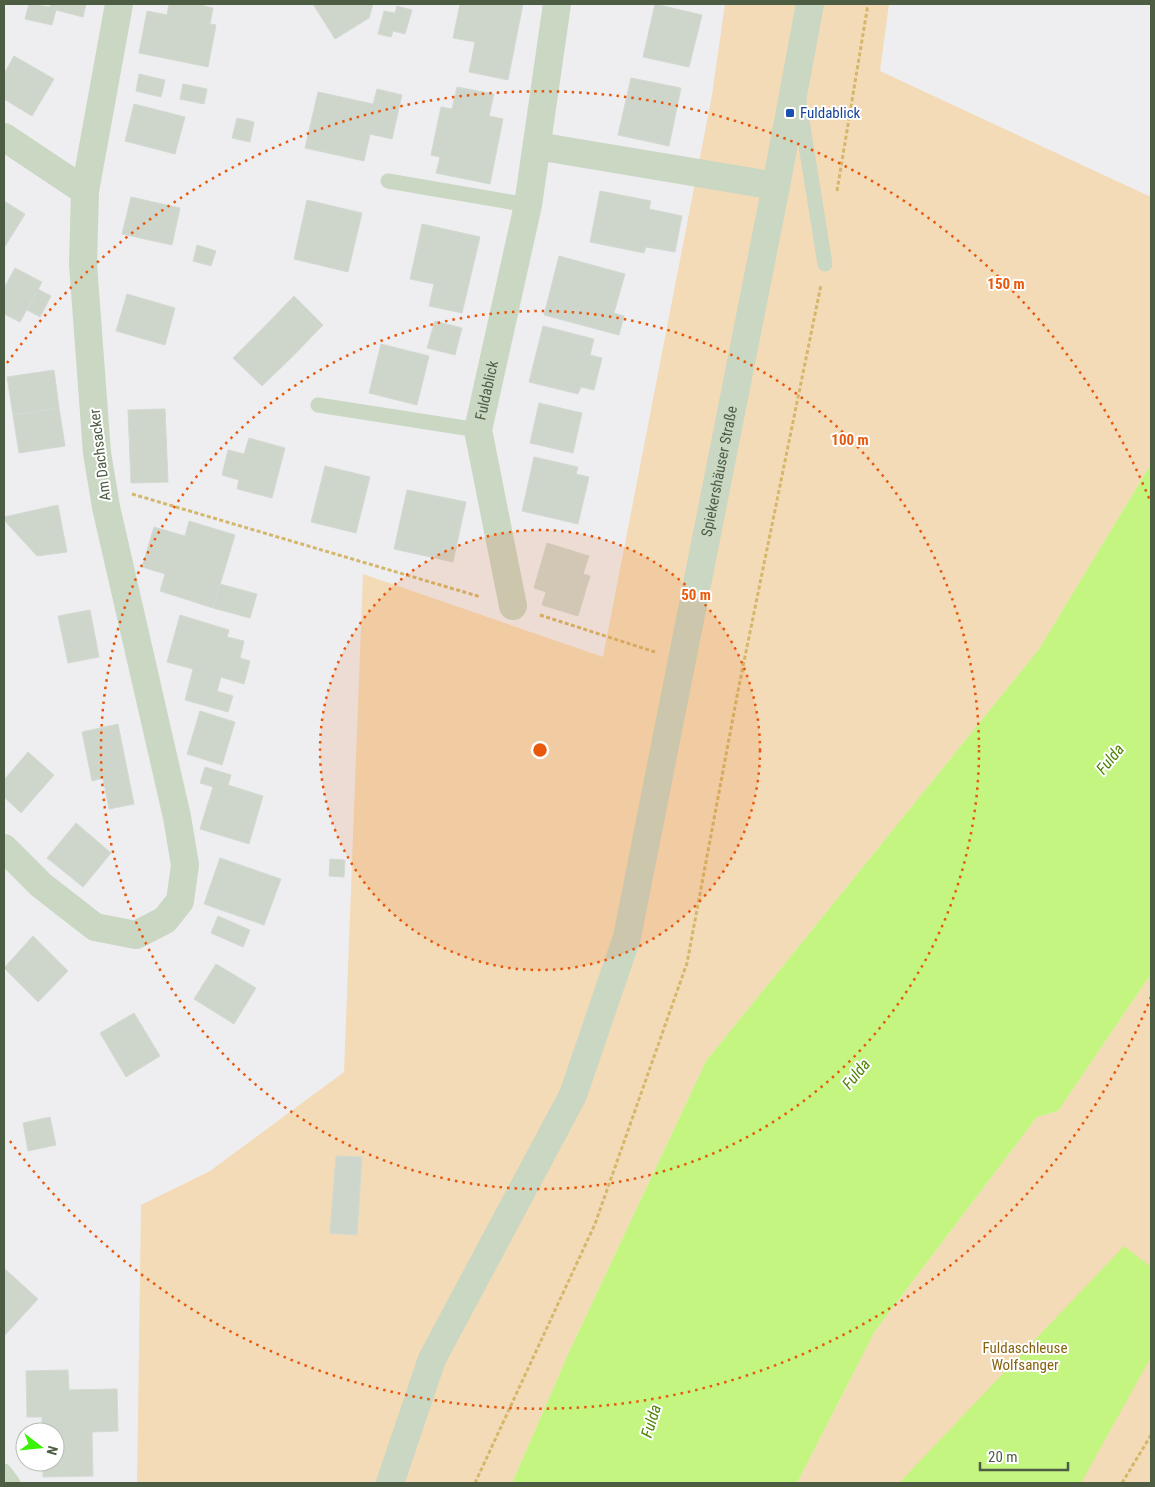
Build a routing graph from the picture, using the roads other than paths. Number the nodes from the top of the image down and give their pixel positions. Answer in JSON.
{"nodes":[{"id":1,"x":119,"y":4,"type":"edge"},
{"id":2,"x":557,"y":4,"type":"edge"},
{"id":3,"x":810,"y":4,"type":"edge"},
{"id":4,"x":796,"y":81,"type":"junction"},
{"id":5,"x":4,"y":137,"type":"edge"},
{"id":6,"x":537,"y":146,"type":"junction"},
{"id":7,"x":388,"y":181,"type":"dead end"},
{"id":8,"x":776,"y":186,"type":"junction"},
{"id":9,"x":85,"y":191,"type":"junction"},
{"id":10,"x":528,"y":205,"type":"junction"},
{"id":11,"x":825,"y":264,"type":"road end"},
{"id":12,"x":318,"y":405,"type":"dead end"},
{"id":13,"x":478,"y":430,"type":"junction"},
{"id":14,"x":512,"y":606,"type":"dead end"},
{"id":15,"x":4,"y":848,"type":"edge"},
{"id":16,"x":4,"y":1471,"type":"edge"},
{"id":17,"x":13,"y":1483,"type":"edge"},
{"id":18,"x":390,"y":1483,"type":"edge"}],
"edges":[{"from":1,"to":9,"type":"street","name":"Am Dachsacker"},
{"from":2,"to":6,"type":"street","name":"Fuldablick"},
{"from":3,"to":4,"type":"street","name":"Spiekershäuser Straße"},
{"from":4,"to":8,"type":"street","name":"Spiekershäuser Straße"},
{"from":4,"to":11,"type":"lane"},
{"from":5,"to":9,"type":"street"},
{"from":6,"to":8,"type":"street"},
{"from":6,"to":10,"type":"street","name":"Fuldablick"},
{"from":7,"to":10,"type":"lane"},
{"from":8,"to":18,"type":"street","name":"Spiekershäuser Straße"},
{"from":9,"to":15,"type":"street","name":"Am Dachsacker"},
{"from":10,"to":13,"type":"street","name":"Fuldablick"},
{"from":12,"to":13,"type":"lane","name":"Fuldablick"},
{"from":13,"to":14,"type":"street","name":"Fuldablick"},
{"from":16,"to":17,"type":"lane"}]}
